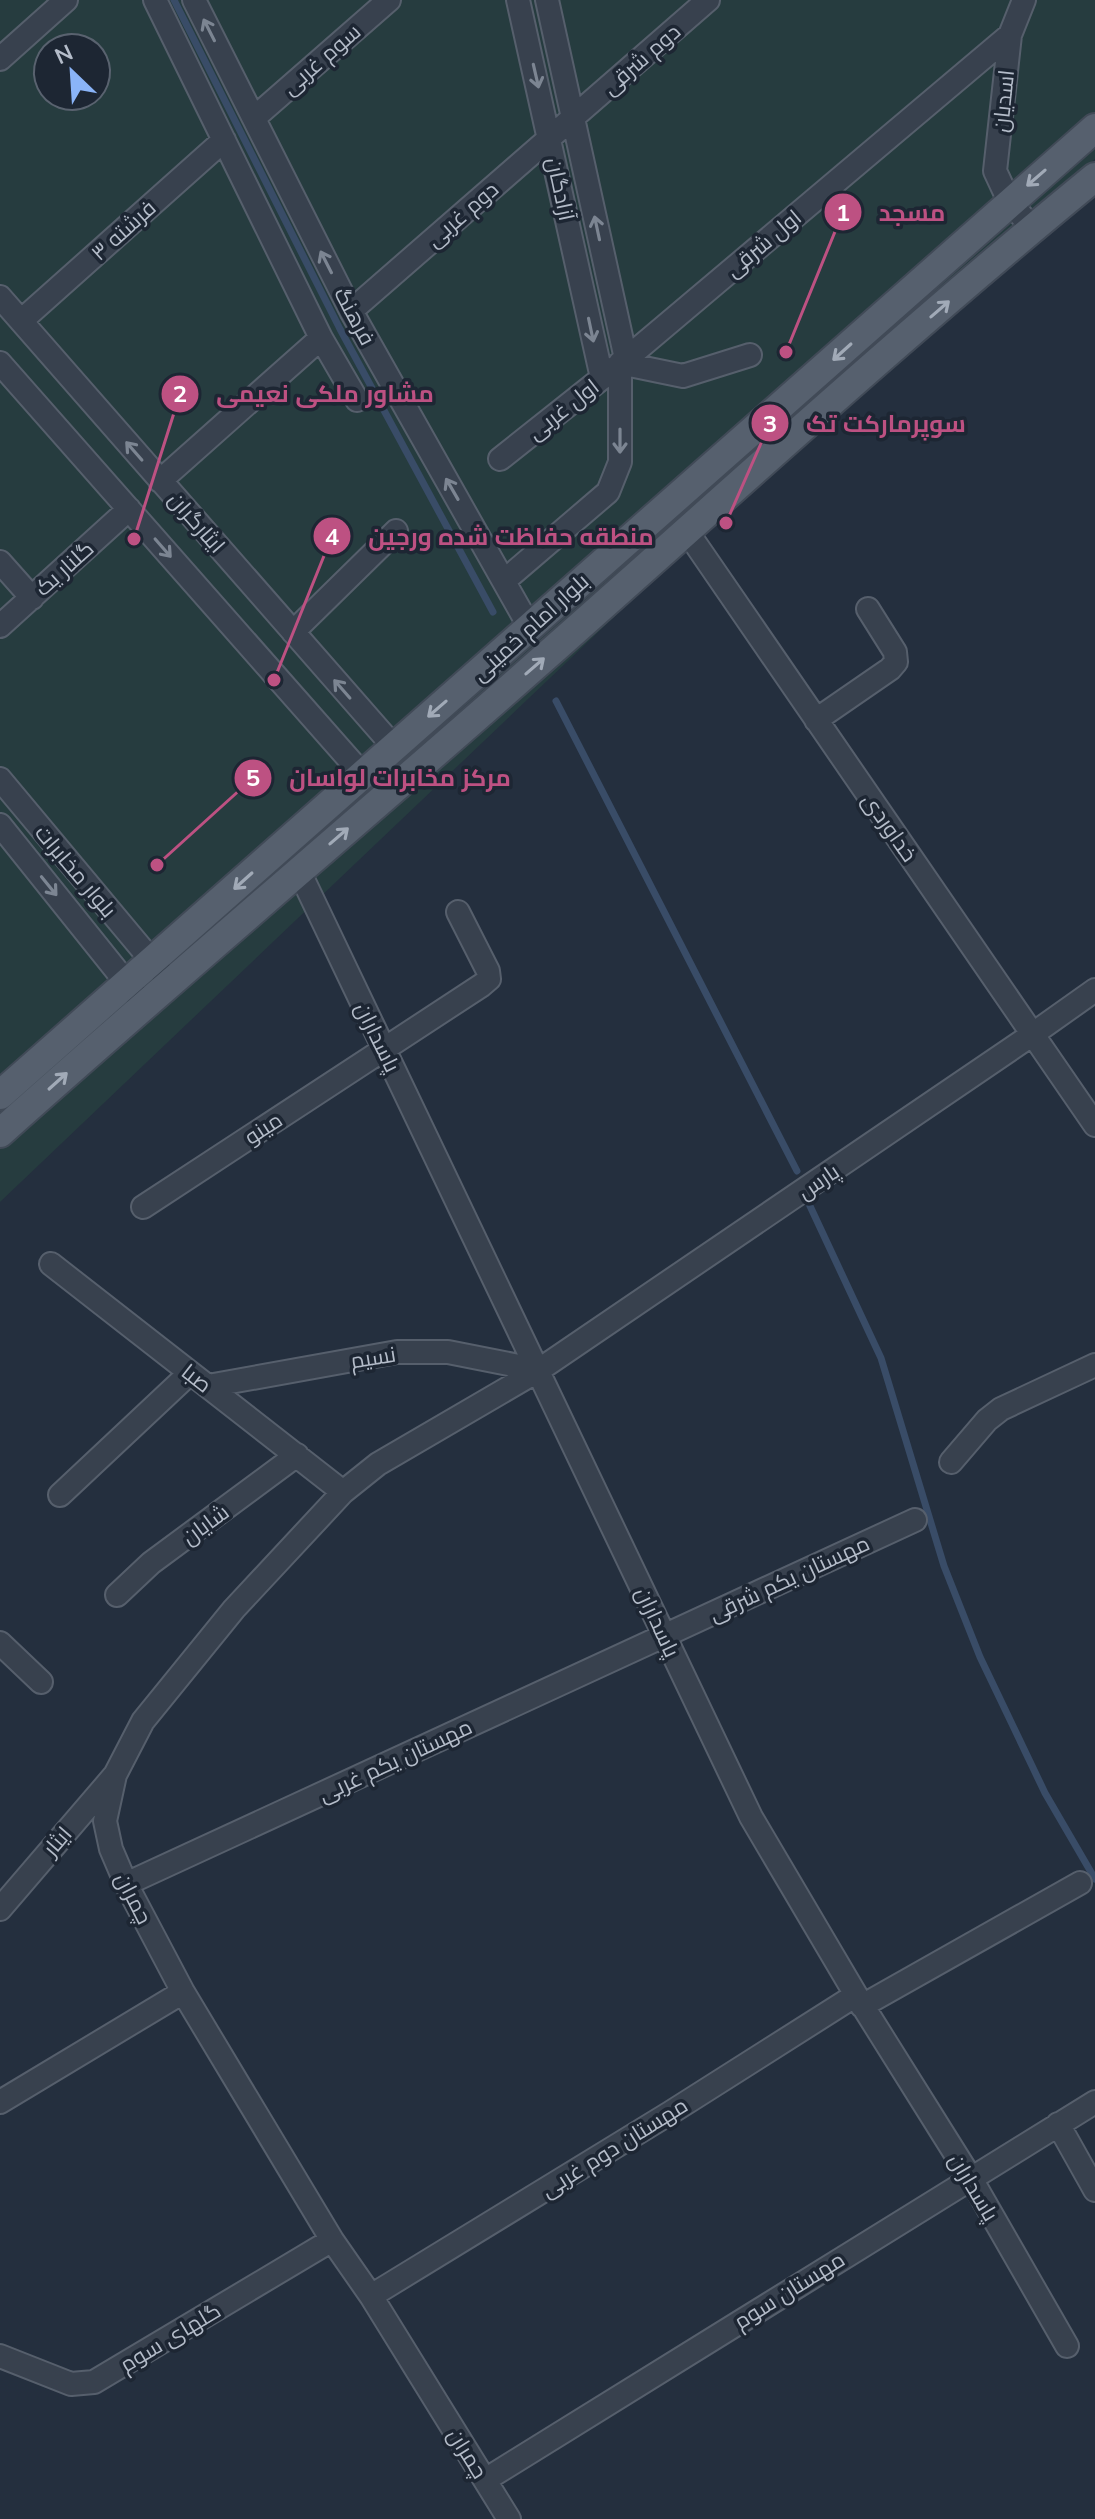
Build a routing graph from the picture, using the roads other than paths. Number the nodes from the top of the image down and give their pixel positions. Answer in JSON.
{"nodes":[{"id":1,"x":66,"y":0,"type":"edge"},
{"id":2,"x":155,"y":0,"type":"edge"},
{"id":3,"x":194,"y":0,"type":"edge"},
{"id":4,"x":389,"y":0,"type":"edge"},
{"id":5,"x":518,"y":0,"type":"edge"},
{"id":6,"x":547,"y":0,"type":"edge"},
{"id":7,"x":708,"y":0,"type":"edge"},
{"id":8,"x":1024,"y":0,"type":"edge"},
{"id":9,"x":1010,"y":35,"type":"junction"},
{"id":10,"x":0,"y":59,"type":"edge"},
{"id":11,"x":573,"y":117,"type":"junction"},
{"id":12,"x":254,"y":118,"type":"junction"},
{"id":13,"x":1095,"y":128,"type":"edge"},
{"id":14,"x":549,"y":138,"type":"junction"},
{"id":15,"x":224,"y":140,"type":"junction"},
{"id":16,"x":1095,"y":177,"type":"edge"},
{"id":17,"x":1009,"y":201,"type":"junction"},
{"id":18,"x":1032,"y":228,"type":"junction"},
{"id":19,"x":0,"y":297,"type":"edge"},
{"id":20,"x":351,"y":311,"type":"junction"},
{"id":21,"x":21,"y":321,"type":"junction"},
{"id":22,"x":321,"y":338,"type":"junction"},
{"id":23,"x":750,"y":355,"type":"dead end"},
{"id":24,"x":623,"y":361,"type":"junction"},
{"id":25,"x":0,"y":363,"type":"edge"},
{"id":26,"x":602,"y":378,"type":"junction"},
{"id":27,"x":357,"y":400,"type":"dead end"},
{"id":28,"x":500,"y":459,"type":"dead end"},
{"id":29,"x":160,"y":481,"type":"junction"},
{"id":30,"x":129,"y":509,"type":"junction"},
{"id":31,"x":686,"y":530,"type":"junction"},
{"id":32,"x":396,"y":531,"type":"dead end"},
{"id":33,"x":0,"y":562,"type":"edge"},
{"id":34,"x":504,"y":581,"type":"junction"},
{"id":35,"x":32,"y":598,"type":"junction"},
{"id":36,"x":868,"y":609,"type":"dead end"},
{"id":37,"x":0,"y":626,"type":"edge"},
{"id":38,"x":529,"y":626,"type":"junction"},
{"id":39,"x":293,"y":632,"type":"junction"},
{"id":40,"x":816,"y":720,"type":"junction"},
{"id":41,"x":394,"y":747,"type":"junction"},
{"id":42,"x":363,"y":775,"type":"junction"},
{"id":43,"x":0,"y":779,"type":"edge"},
{"id":44,"x":0,"y":825,"type":"edge"},
{"id":45,"x":299,"y":871,"type":"junction"},
{"id":46,"x":458,"y":912,"type":"dead end"},
{"id":47,"x":161,"y":972,"type":"junction"},
{"id":48,"x":1095,"y":990,"type":"edge"},
{"id":49,"x":135,"y":994,"type":"junction"},
{"id":50,"x":1033,"y":1034,"type":"junction"},
{"id":51,"x":384,"y":1049,"type":"junction"},
{"id":52,"x":0,"y":1095,"type":"edge"},
{"id":53,"x":1095,"y":1125,"type":"edge"},
{"id":54,"x":0,"y":1133,"type":"edge"},
{"id":55,"x":143,"y":1207,"type":"dead end"},
{"id":56,"x":51,"y":1264,"type":"dead end"},
{"id":57,"x":1095,"y":1365,"type":"edge"},
{"id":58,"x":539,"y":1370,"type":"junction"},
{"id":59,"x":199,"y":1380,"type":"junction"},
{"id":60,"x":297,"y":1455,"type":"junction"},
{"id":61,"x":951,"y":1462,"type":"dead end"},
{"id":62,"x":343,"y":1492,"type":"junction"},
{"id":63,"x":60,"y":1495,"type":"dead end"},
{"id":64,"x":915,"y":1520,"type":"dead end"},
{"id":65,"x":117,"y":1595,"type":"dead end"},
{"id":66,"x":664,"y":1635,"type":"junction"},
{"id":67,"x":0,"y":1643,"type":"edge"},
{"id":68,"x":41,"y":1682,"type":"dead end"},
{"id":69,"x":115,"y":1775,"type":"junction"},
{"id":70,"x":1080,"y":1883,"type":"dead end"},
{"id":71,"x":126,"y":1884,"type":"junction"},
{"id":72,"x":0,"y":1909,"type":"edge"},
{"id":73,"x":183,"y":1992,"type":"junction"},
{"id":74,"x":859,"y":2000,"type":"junction"},
{"id":75,"x":0,"y":2102,"type":"edge"},
{"id":76,"x":1095,"y":2102,"type":"edge"},
{"id":77,"x":1058,"y":2124,"type":"junction"},
{"id":78,"x":970,"y":2177,"type":"junction"},
{"id":79,"x":1095,"y":2190,"type":"edge"},
{"id":80,"x":332,"y":2240,"type":"junction"},
{"id":81,"x":371,"y":2296,"type":"junction"},
{"id":82,"x":1067,"y":2346,"type":"dead end"},
{"id":83,"x":0,"y":2356,"type":"edge"},
{"id":84,"x":485,"y":2480,"type":"junction"},
{"id":85,"x":509,"y":2519,"type":"edge"}],
"edges":[{"from":1,"to":10,"type":"street"},
{"from":2,"to":15,"type":"street"},
{"from":12,"to":3,"type":"street","name":"فرهنگ","one_way":true},
{"from":4,"to":12,"type":"street","name":"سوم غربی"},
{"from":5,"to":14,"type":"street","name":"آزادگان","one_way":true},
{"from":6,"to":11,"type":"street","name":"آزادگان"},
{"from":7,"to":11,"type":"street","name":"دوم شرقی"},
{"from":8,"to":9,"type":"street","name":"اسدیان"},
{"from":9,"to":17,"type":"street","name":"اسدیان"},
{"from":9,"to":24,"type":"street","name":"اول شرقی"},
{"from":11,"to":14,"type":"street","name":"دوم غربی"},
{"from":24,"to":11,"type":"street","name":"آزادگان","one_way":true},
{"from":20,"to":12,"type":"street","name":"فرهنگ","one_way":true},
{"from":13,"to":17,"type":"main road","name":"بلوار امام خمینی","one_way":true},
{"from":14,"to":20,"type":"street","name":"دوم غربی"},
{"from":14,"to":26,"type":"street","name":"آزادگان","one_way":true},
{"from":15,"to":21,"type":"street","name":"فرشته ۳"},
{"from":15,"to":22,"type":"street"},
{"from":16,"to":18,"type":"main road","name":"بلوار امام خمینی"},
{"from":17,"to":18,"type":"street"},
{"from":17,"to":38,"type":"main road","name":"بلوار امام خمینی","one_way":true},
{"from":31,"to":18,"type":"main road","name":"بلوار امام خمینی","one_way":true},
{"from":19,"to":21,"type":"street","name":"ایثارگران"},
{"from":34,"to":20,"type":"street","name":"فرهنگ","one_way":true},
{"from":29,"to":21,"type":"street","name":"ایثارگران","one_way":true},
{"from":22,"to":27,"type":"street"},
{"from":22,"to":29,"type":"street"},
{"from":23,"to":24,"type":"street"},
{"from":24,"to":26,"type":"street","name":"اول غربی"},
{"from":24,"to":34,"type":"street","name":"آزادگان","one_way":true},
{"from":25,"to":30,"type":"street","name":"ایثارگران"},
{"from":26,"to":28,"type":"street","name":"اول غربی"},
{"from":29,"to":39,"type":"street","name":"ایثارگران"},
{"from":30,"to":35,"type":"street","name":"گلنار یک"},
{"from":30,"to":42,"type":"street","name":"ایثارگران","one_way":true},
{"from":31,"to":40,"type":"street","name":"خداوردی"},
{"from":45,"to":31,"type":"main road","name":"بلوار امام خمینی","one_way":true},
{"from":32,"to":39,"type":"street"},
{"from":33,"to":35,"type":"street"},
{"from":34,"to":38,"type":"street","name":"فرهنگ"},
{"from":35,"to":37,"type":"street","name":"گلنار یک"},
{"from":36,"to":40,"type":"street"},
{"from":38,"to":41,"type":"main road","name":"بلوار امام خمینی","one_way":true},
{"from":41,"to":39,"type":"street","name":"ایثارگران","one_way":true},
{"from":40,"to":50,"type":"street","name":"خداوردی"},
{"from":41,"to":42,"type":"main road","name":"بلوار امام خمینی"},
{"from":42,"to":47,"type":"main road","name":"بلوار امام خمینی","one_way":true},
{"from":43,"to":47,"type":"street","name":"بلوار مخابرات"},
{"from":44,"to":49,"type":"street","name":"بلوار مخابرات","one_way":true},
{"from":45,"to":47,"type":"main road","name":"بلوار امام خمینی"},
{"from":45,"to":51,"type":"street","name":"پاسداران"},
{"from":46,"to":51,"type":"street","name":"مینو"},
{"from":47,"to":49,"type":"main road","name":"بلوار امام خمینی"},
{"from":48,"to":50,"type":"street","name":"پارس"},
{"from":49,"to":52,"type":"main road","name":"بلوار امام خمینی"},
{"from":54,"to":49,"type":"main road","name":"بلوار امام خمینی","one_way":true},
{"from":50,"to":53,"type":"street","name":"خداوردی"},
{"from":50,"to":58,"type":"street","name":"پارس"},
{"from":51,"to":55,"type":"street","name":"مینو"},
{"from":51,"to":58,"type":"street","name":"پاسداران"},
{"from":56,"to":59,"type":"street","name":"صبا"},
{"from":57,"to":61,"type":"street"},
{"from":58,"to":59,"type":"street","name":"نسیم"},
{"from":58,"to":62,"type":"street","name":"چمران"},
{"from":58,"to":66,"type":"street","name":"پاسداران"},
{"from":59,"to":60,"type":"street","name":"صبا"},
{"from":59,"to":63,"type":"street"},
{"from":60,"to":62,"type":"street","name":"صبا"},
{"from":60,"to":65,"type":"street","name":"شایان"},
{"from":62,"to":69,"type":"street","name":"چمران"},
{"from":64,"to":66,"type":"street","name":"مهستان یکم شرقی"},
{"from":66,"to":71,"type":"street","name":"مهستان یکم غربی"},
{"from":66,"to":74,"type":"street","name":"پاسداران"},
{"from":67,"to":68,"type":"street"},
{"from":69,"to":71,"type":"street","name":"چمران"},
{"from":69,"to":72,"type":"street","name":"ایثار"},
{"from":70,"to":74,"type":"street","name":"مهستان دوم غربی"},
{"from":71,"to":73,"type":"street","name":"چمران"},
{"from":73,"to":75,"type":"street"},
{"from":73,"to":80,"type":"street","name":"چمران"},
{"from":74,"to":78,"type":"street","name":"پاسداران"},
{"from":74,"to":81,"type":"street","name":"مهستان دوم غربی"},
{"from":76,"to":77,"type":"street","name":"مهستان سوم"},
{"from":77,"to":78,"type":"street","name":"مهستان سوم"},
{"from":77,"to":79,"type":"street"},
{"from":78,"to":82,"type":"street","name":"پاسداران"},
{"from":78,"to":84,"type":"street","name":"مهستان سوم"},
{"from":80,"to":81,"type":"street","name":"چمران"},
{"from":80,"to":83,"type":"street","name":"گلهای سوم"},
{"from":81,"to":84,"type":"street","name":"چمران"},
{"from":84,"to":85,"type":"street","name":"چمران"}]}
